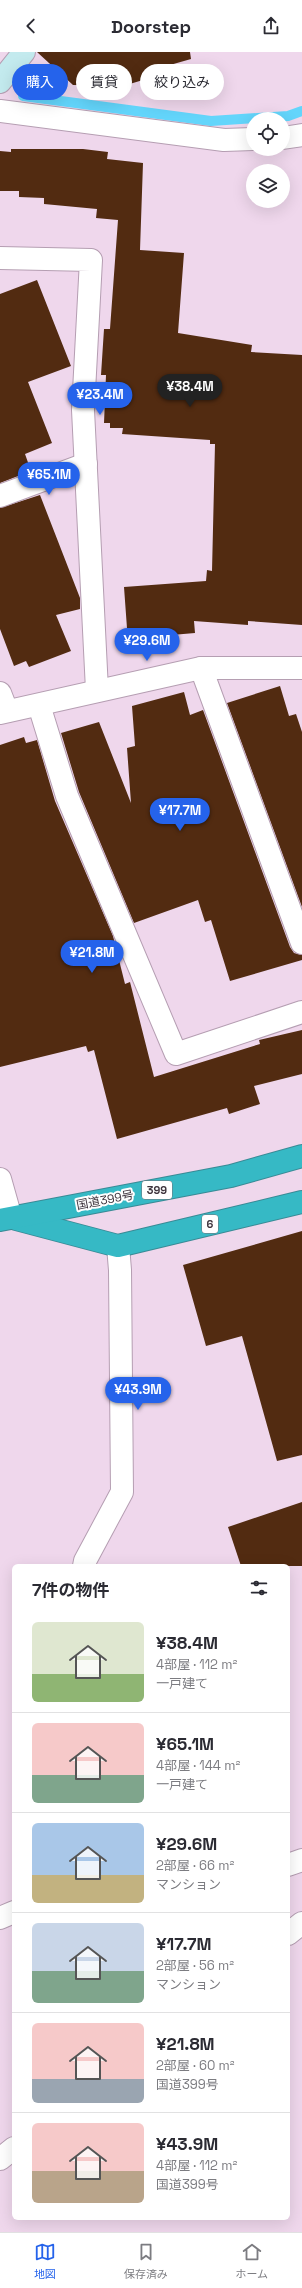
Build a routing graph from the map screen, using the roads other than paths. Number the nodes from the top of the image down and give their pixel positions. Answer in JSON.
{"nodes":[{"id":1,"x":0,"y":111,"type":"edge"},
{"id":2,"x":302,"y":135,"type":"edge"},
{"id":3,"x":290,"y":137,"type":"edge"},
{"id":4,"x":246,"y":139,"type":"edge"},
{"id":5,"x":0,"y":258,"type":"edge"},
{"id":6,"x":86,"y":464,"type":"junction"},
{"id":7,"x":0,"y":496,"type":"edge"},
{"id":8,"x":200,"y":668,"type":"junction"},
{"id":9,"x":302,"y":668,"type":"edge"},
{"id":10,"x":97,"y":690,"type":"junction"},
{"id":11,"x":2,"y":705,"type":"edge"},
{"id":12,"x":39,"y":705,"type":"junction"},
{"id":13,"x":302,"y":943,"type":"edge"},
{"id":14,"x":302,"y":1012,"type":"edge"},
{"id":15,"x":302,"y":1156,"type":"edge"},
{"id":16,"x":0,"y":1179,"type":"edge"},
{"id":17,"x":302,"y":1202,"type":"edge"},
{"id":18,"x":6,"y":1219,"type":"edge"},
{"id":19,"x":118,"y":1246,"type":"junction"},
{"id":20,"x":84,"y":1564,"type":"edge"},
{"id":21,"x":302,"y":1860,"type":"edge"},
{"id":22,"x":290,"y":1864,"type":"edge"},
{"id":23,"x":12,"y":1913,"type":"edge"},
{"id":24,"x":0,"y":1918,"type":"edge"},
{"id":25,"x":302,"y":1923,"type":"edge"},
{"id":26,"x":290,"y":1932,"type":"edge"},
{"id":27,"x":12,"y":2150,"type":"edge"},
{"id":28,"x":0,"y":2159,"type":"edge"}],
"edges":[{"from":1,"to":4,"type":"street"},
{"from":2,"to":3,"type":"street"},
{"from":5,"to":6,"type":"street"},
{"from":6,"to":7,"type":"street"},
{"from":6,"to":10,"type":"street"},
{"from":8,"to":9,"type":"street"},
{"from":8,"to":10,"type":"street"},
{"from":8,"to":13,"type":"street"},
{"from":10,"to":12,"type":"street"},
{"from":11,"to":12,"type":"street"},
{"from":12,"to":14,"type":"street"},
{"from":15,"to":18,"type":"highway","name":"国道399号","number":"399"},
{"from":16,"to":18,"type":"street"},
{"from":17,"to":19,"type":"highway","number":"6"},
{"from":18,"to":19,"type":"highway","number":"6"},
{"from":19,"to":20,"type":"street"},
{"from":21,"to":22,"type":"street"},
{"from":23,"to":24,"type":"street"},
{"from":25,"to":26,"type":"street"},
{"from":27,"to":28,"type":"street"}]}
